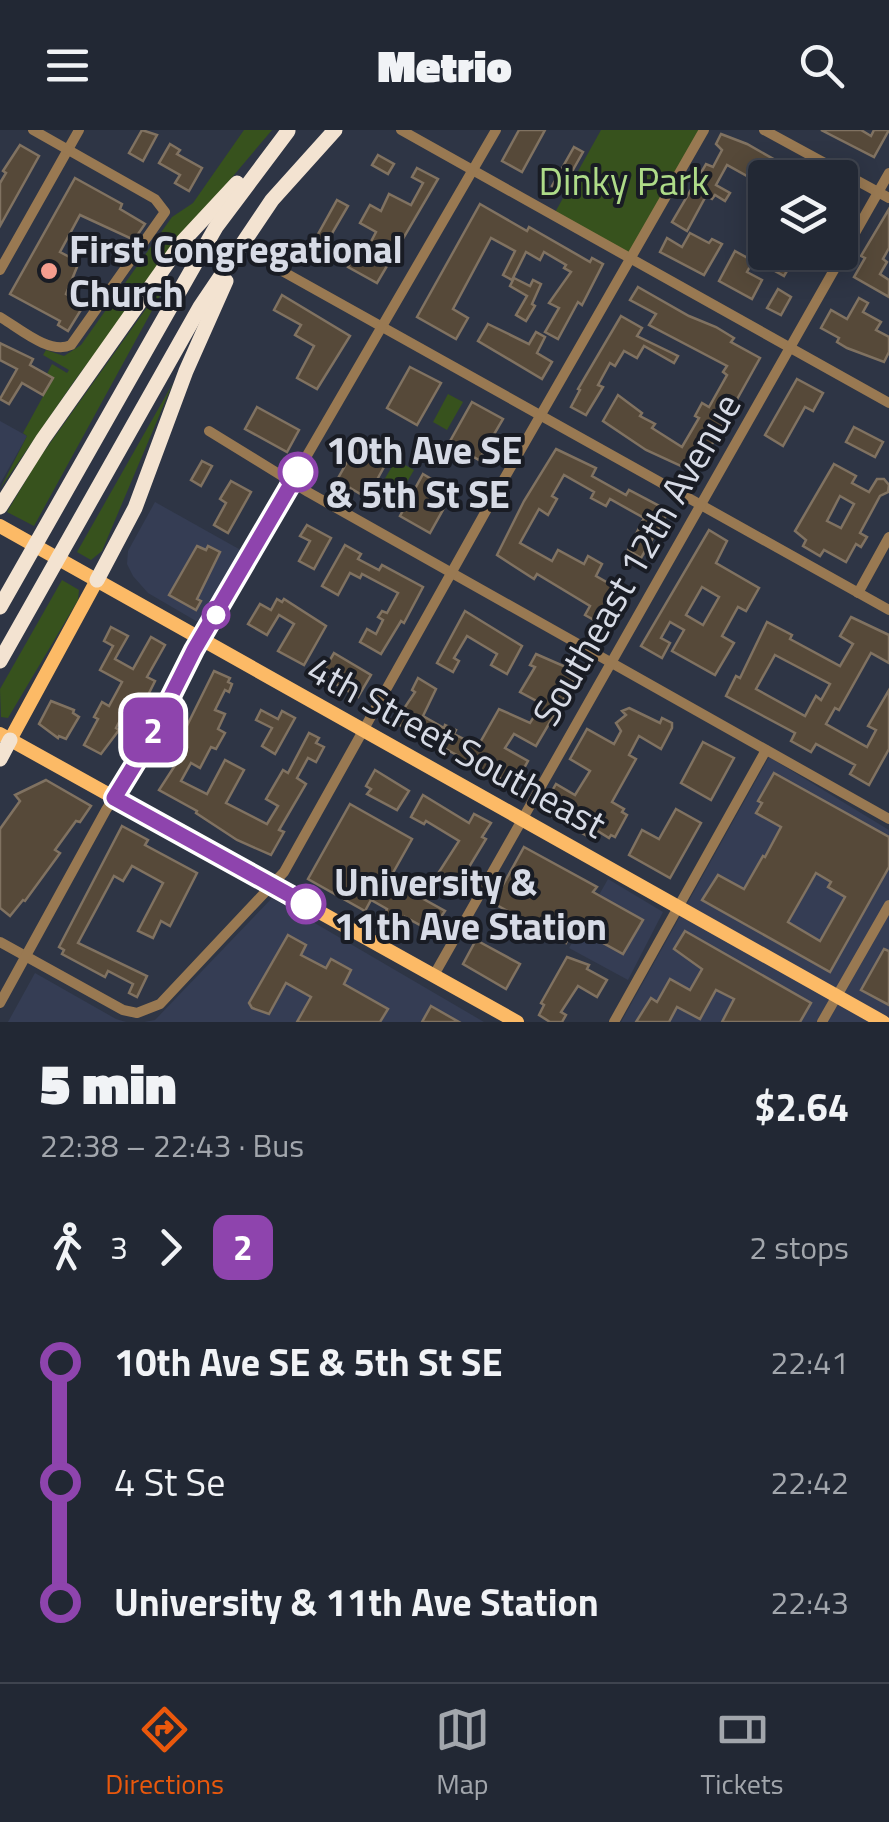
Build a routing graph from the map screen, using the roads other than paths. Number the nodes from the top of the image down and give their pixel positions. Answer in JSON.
{"nodes":[{"id":1,"x":34,"y":130,"type":"edge"},
{"id":2,"x":80,"y":130,"type":"edge"},
{"id":3,"x":288,"y":130,"type":"edge"},
{"id":4,"x":334,"y":130,"type":"edge"},
{"id":5,"x":402,"y":130,"type":"edge"},
{"id":6,"x":496,"y":130,"type":"edge"},
{"id":7,"x":704,"y":130,"type":"edge"},
{"id":8,"x":764,"y":130,"type":"edge"},
{"id":9,"x":68,"y":150,"type":"junction"},
{"id":10,"x":474,"y":169,"type":"junction"},
{"id":11,"x":889,"y":173,"type":"edge"},
{"id":12,"x":884,"y":195,"type":"edge"},
{"id":13,"x":236,"y":254,"type":"junction"},
{"id":14,"x":630,"y":259,"type":"junction"},
{"id":15,"x":0,"y":270,"type":"edge"},
{"id":16,"x":282,"y":271,"type":"dead end"},
{"id":17,"x":0,"y":317,"type":"edge"},
{"id":18,"x":383,"y":327,"type":"junction"},
{"id":19,"x":790,"y":347,"type":"junction"},
{"id":20,"x":889,"y":403,"type":"edge"},
{"id":21,"x":541,"y":414,"type":"junction"},
{"id":22,"x":209,"y":432,"type":"dead end"},
{"id":23,"x":294,"y":481,"type":"junction"},
{"id":24,"x":701,"y":504,"type":"junction"},
{"id":25,"x":0,"y":507,"type":"edge"},
{"id":26,"x":5,"y":529,"type":"edge"},
{"id":27,"x":889,"y":537,"type":"edge"},
{"id":28,"x":453,"y":573,"type":"junction"},
{"id":29,"x":91,"y":577,"type":"junction"},
{"id":30,"x":858,"y":593,"type":"junction"},
{"id":31,"x":0,"y":608,"type":"edge"},
{"id":32,"x":889,"y":610,"type":"edge"},
{"id":33,"x":202,"y":639,"type":"junction"},
{"id":34,"x":0,"y":661,"type":"edge"},
{"id":35,"x":612,"y":662,"type":"junction"},
{"id":36,"x":364,"y":731,"type":"junction"},
{"id":37,"x":5,"y":737,"type":"edge"},
{"id":38,"x":766,"y":750,"type":"junction"},
{"id":39,"x":0,"y":759,"type":"edge"},
{"id":40,"x":114,"y":798,"type":"junction"},
{"id":41,"x":889,"y":819,"type":"edge"},
{"id":42,"x":522,"y":820,"type":"junction"},
{"id":43,"x":272,"y":885,"type":"junction"},
{"id":44,"x":889,"y":905,"type":"edge"},
{"id":45,"x":678,"y":907,"type":"junction"},
{"id":46,"x":0,"y":942,"type":"edge"},
{"id":47,"x":434,"y":975,"type":"junction"},
{"id":48,"x":837,"y":996,"type":"junction"},
{"id":49,"x":0,"y":1004,"type":"edge"},
{"id":50,"x":518,"y":1022,"type":"edge"},
{"id":51,"x":614,"y":1022,"type":"edge"},
{"id":52,"x":822,"y":1022,"type":"edge"},
{"id":53,"x":883,"y":1022,"type":"edge"}],
"edges":[{"from":1,"to":9,"type":"street"},
{"from":2,"to":9,"type":"street"},
{"from":3,"to":25,"type":"highway"},
{"from":3,"to":31,"type":"highway"},
{"from":4,"to":13,"type":"highway"},
{"from":5,"to":10,"type":"street"},
{"from":6,"to":10,"type":"street"},
{"from":7,"to":14,"type":"street"},
{"from":8,"to":12,"type":"street"},
{"from":9,"to":15,"type":"street"},
{"from":9,"to":17,"type":"street"},
{"from":10,"to":14,"type":"street"},
{"from":10,"to":18,"type":"street"},
{"from":11,"to":12,"type":"street","name":"Southeast 12th Avenue"},
{"from":12,"to":19,"type":"street","name":"Southeast 12th Avenue"},
{"from":13,"to":29,"type":"highway"},
{"from":13,"to":34,"type":"highway"},
{"from":14,"to":19,"type":"street"},
{"from":14,"to":21,"type":"street"},
{"from":16,"to":18,"type":"street"},
{"from":18,"to":21,"type":"street"},
{"from":18,"to":23,"type":"street"},
{"from":19,"to":20,"type":"street"},
{"from":19,"to":24,"type":"street","name":"Southeast 12th Avenue"},
{"from":21,"to":24,"type":"street"},
{"from":21,"to":28,"type":"street"},
{"from":22,"to":23,"type":"street"},
{"from":23,"to":28,"type":"street"},
{"from":23,"to":33,"type":"street"},
{"from":24,"to":30,"type":"street"},
{"from":24,"to":35,"type":"street","name":"Southeast 12th Avenue"},
{"from":26,"to":29,"type":"main road","name":"4th Street Southeast"},
{"from":27,"to":30,"type":"street"},
{"from":28,"to":35,"type":"street"},
{"from":28,"to":36,"type":"street"},
{"from":29,"to":33,"type":"main road","name":"4th Street Southeast"},
{"from":29,"to":37,"type":"main road"},
{"from":30,"to":32,"type":"street"},
{"from":33,"to":36,"type":"main road","name":"4th Street Southeast"},
{"from":33,"to":40,"type":"street"},
{"from":35,"to":38,"type":"street"},
{"from":35,"to":42,"type":"street","name":"Southeast 12th Avenue"},
{"from":36,"to":42,"type":"main road","name":"4th Street Southeast"},
{"from":36,"to":43,"type":"street"},
{"from":37,"to":39,"type":"highway"},
{"from":37,"to":40,"type":"main road"},
{"from":38,"to":41,"type":"street"},
{"from":38,"to":45,"type":"street"},
{"from":40,"to":43,"type":"main road"},
{"from":40,"to":49,"type":"street"},
{"from":42,"to":45,"type":"main road","name":"4th Street Southeast"},
{"from":42,"to":47,"type":"street","name":"Southeast 12th Avenue"},
{"from":43,"to":46,"type":"street"},
{"from":43,"to":47,"type":"main road"},
{"from":44,"to":48,"type":"street"},
{"from":45,"to":48,"type":"main road","name":"4th Street Southeast"},
{"from":45,"to":51,"type":"street"},
{"from":47,"to":50,"type":"main road"},
{"from":48,"to":52,"type":"street"},
{"from":48,"to":53,"type":"main road","name":"4th Street Southeast"}]}
